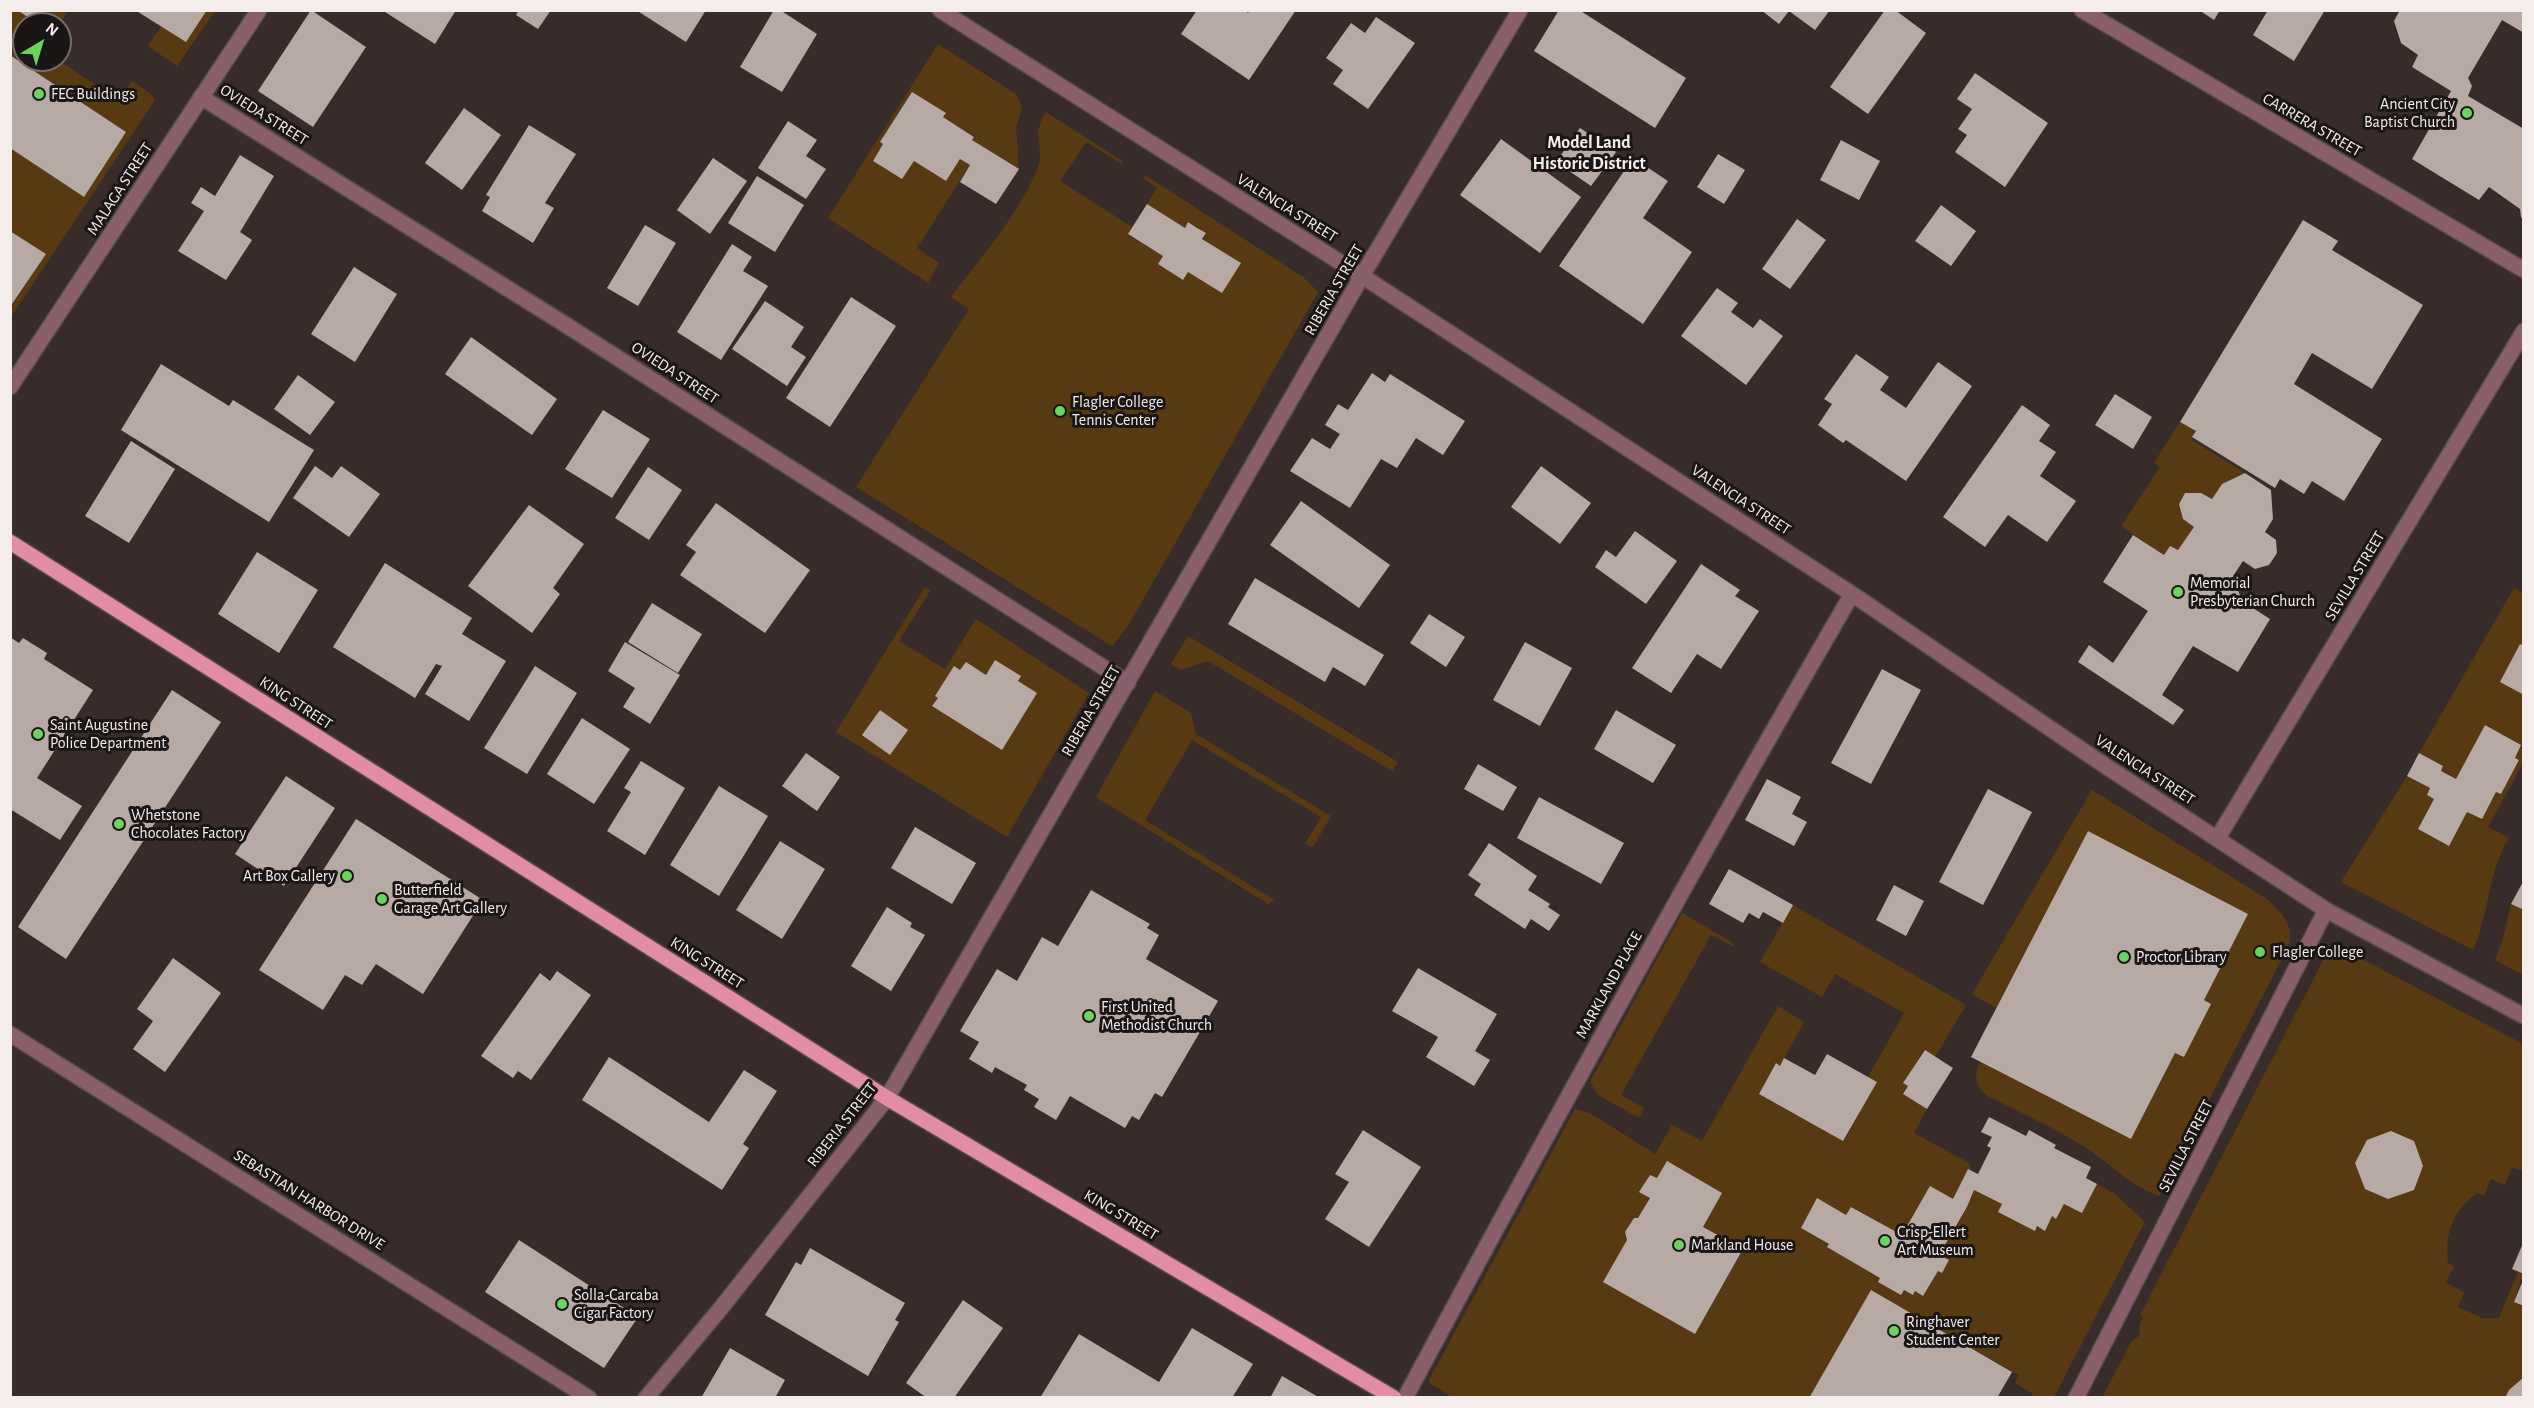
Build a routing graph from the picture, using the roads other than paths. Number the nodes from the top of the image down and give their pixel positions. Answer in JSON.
{"nodes":[{"id":1,"x":258,"y":10,"type":"edge"},
{"id":2,"x":940,"y":10,"type":"edge"},
{"id":3,"x":1520,"y":10,"type":"edge"},
{"id":4,"x":2082,"y":10,"type":"edge"},
{"id":5,"x":201,"y":97,"type":"junction"},
{"id":6,"x":2523,"y":270,"type":"edge"},
{"id":7,"x":1362,"y":276,"type":"junction"},
{"id":8,"x":2523,"y":331,"type":"edge"},
{"id":9,"x":10,"y":387,"type":"edge"},
{"id":10,"x":10,"y":542,"type":"edge"},
{"id":11,"x":1852,"y":594,"type":"junction"},
{"id":12,"x":1128,"y":683,"type":"junction"},
{"id":13,"x":2217,"y":839,"type":"junction"},
{"id":14,"x":2326,"y":910,"type":"junction"},
{"id":15,"x":2523,"y":1016,"type":"edge"},
{"id":16,"x":10,"y":1034,"type":"edge"},
{"id":17,"x":887,"y":1098,"type":"junction"},
{"id":18,"x":589,"y":1398,"type":"edge"},
{"id":19,"x":646,"y":1398,"type":"edge"},
{"id":20,"x":1394,"y":1398,"type":"edge"},
{"id":21,"x":1405,"y":1398,"type":"edge"},
{"id":22,"x":2076,"y":1398,"type":"edge"}],
"edges":[{"from":1,"to":5,"type":"street","name":"MALAGA STREET"},
{"from":2,"to":7,"type":"street","name":"VALENCIA STREET"},
{"from":3,"to":7,"type":"street","name":"RIBERIA STREET"},
{"from":4,"to":6,"type":"street","name":"CARRERA STREET"},
{"from":5,"to":9,"type":"street","name":"MALAGA STREET"},
{"from":5,"to":12,"type":"street","name":"OVIEDA STREET"},
{"from":7,"to":11,"type":"street","name":"VALENCIA STREET"},
{"from":7,"to":12,"type":"street","name":"RIBERIA STREET"},
{"from":8,"to":13,"type":"street","name":"SEVILLA STREET"},
{"from":10,"to":17,"type":"main road","name":"KING STREET"},
{"from":11,"to":13,"type":"street","name":"VALENCIA STREET"},
{"from":11,"to":21,"type":"street","name":"MARKLAND PLACE"},
{"from":12,"to":17,"type":"street","name":"RIBERIA STREET"},
{"from":13,"to":14,"type":"street","name":"VALENCIA STREET"},
{"from":14,"to":15,"type":"street","name":"VALENCIA STREET"},
{"from":14,"to":22,"type":"street","name":"SEVILLA STREET"},
{"from":16,"to":18,"type":"street","name":"SEBASTIAN HARBOR DRIVE"},
{"from":17,"to":19,"type":"street","name":"RIBERIA STREET"},
{"from":17,"to":20,"type":"main road","name":"KING STREET"}]}
